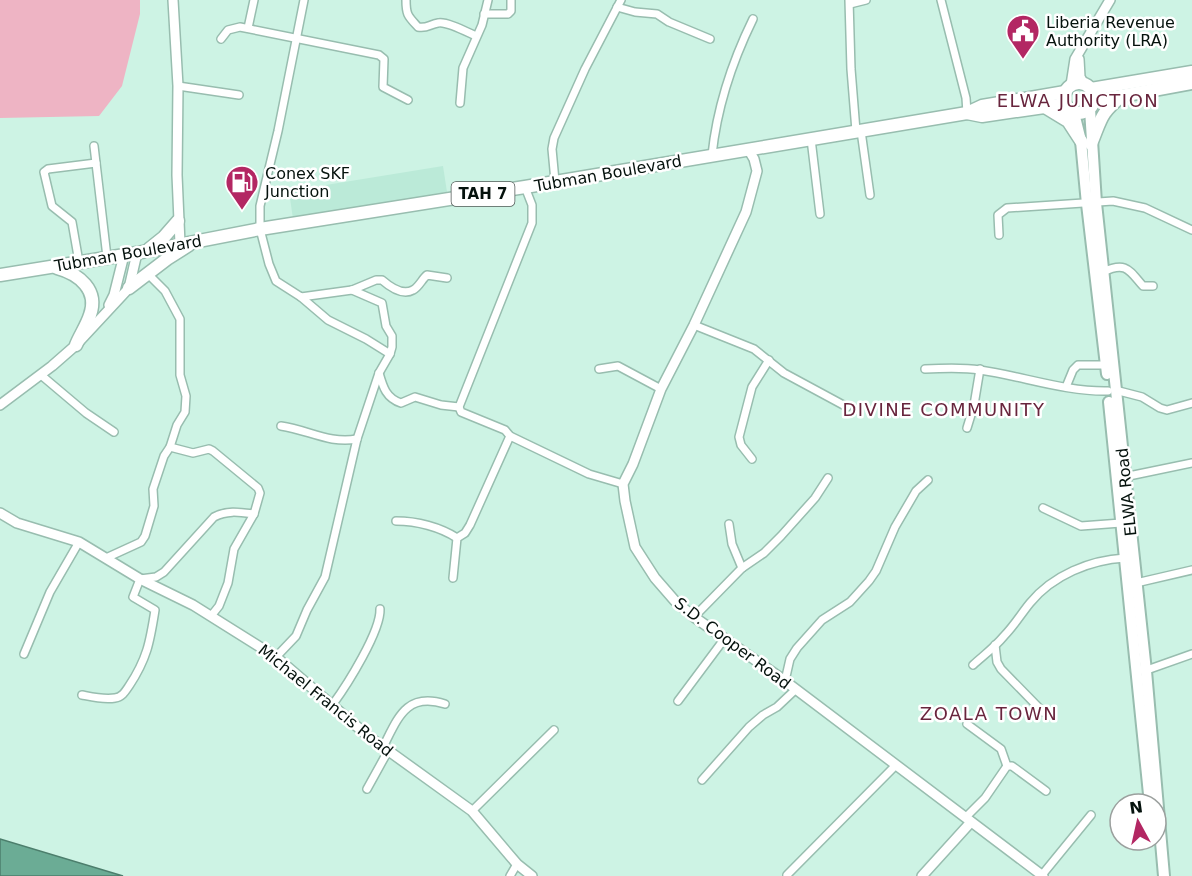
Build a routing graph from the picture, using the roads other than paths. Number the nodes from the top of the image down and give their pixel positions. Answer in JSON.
{"nodes":[{"id":1,"x":173,"y":0,"type":"edge"},
{"id":2,"x":254,"y":0,"type":"edge"},
{"id":3,"x":304,"y":0,"type":"edge"},
{"id":4,"x":406,"y":0,"type":"edge"},
{"id":5,"x":489,"y":0,"type":"edge"},
{"id":6,"x":511,"y":0,"type":"edge"},
{"id":7,"x":866,"y":0,"type":"edge"},
{"id":8,"x":941,"y":0,"type":"edge"},
{"id":9,"x":1110,"y":0,"type":"edge"},
{"id":10,"x":850,"y":2,"type":"edge"},
{"id":11,"x":619,"y":4,"type":"edge"},
{"id":12,"x":484,"y":14,"type":"junction"},
{"id":13,"x":753,"y":19,"type":"dead end"},
{"id":14,"x":248,"y":28,"type":"junction"},
{"id":15,"x":476,"y":36,"type":"junction"},
{"id":16,"x":221,"y":39,"type":"dead end"},
{"id":17,"x":295,"y":39,"type":"junction"},
{"id":18,"x":710,"y":39,"type":"dead end"},
{"id":19,"x":1192,"y":72,"type":"edge"},
{"id":20,"x":1192,"y":83,"type":"edge"},
{"id":21,"x":178,"y":86,"type":"junction"},
{"id":22,"x":1126,"y":94,"type":"junction"},
{"id":23,"x":239,"y":95,"type":"dead end"},
{"id":24,"x":1079,"y":97,"type":"junction"},
{"id":25,"x":408,"y":100,"type":"dead end"},
{"id":26,"x":460,"y":103,"type":"dead end"},
{"id":27,"x":1045,"y":107,"type":"junction"},
{"id":28,"x":967,"y":113,"type":"junction"},
{"id":29,"x":859,"y":131,"type":"junction"},
{"id":30,"x":811,"y":139,"type":"junction"},
{"id":31,"x":1086,"y":142,"type":"junction"},
{"id":32,"x":94,"y":146,"type":"dead end"},
{"id":33,"x":748,"y":149,"type":"junction"},
{"id":34,"x":712,"y":155,"type":"junction"},
{"id":35,"x":96,"y":163,"type":"junction"},
{"id":36,"x":555,"y":181,"type":"junction"},
{"id":37,"x":525,"y":187,"type":"junction"},
{"id":38,"x":870,"y":195,"type":"dead end"},
{"id":39,"x":1091,"y":204,"type":"junction"},
{"id":40,"x":820,"y":214,"type":"dead end"},
{"id":41,"x":178,"y":221,"type":"junction"},
{"id":42,"x":260,"y":229,"type":"junction"},
{"id":43,"x":1192,"y":230,"type":"edge"},
{"id":44,"x":999,"y":235,"type":"dead end"},
{"id":45,"x":198,"y":240,"type":"junction"},
{"id":46,"x":180,"y":244,"type":"junction"},
{"id":47,"x":142,"y":252,"type":"junction"},
{"id":48,"x":124,"y":255,"type":"junction"},
{"id":49,"x":107,"y":257,"type":"junction"},
{"id":50,"x":79,"y":262,"type":"junction"},
{"id":51,"x":53,"y":267,"type":"junction"},
{"id":52,"x":1103,"y":272,"type":"junction"},
{"id":53,"x":147,"y":273,"type":"junction"},
{"id":54,"x":0,"y":275,"type":"edge"},
{"id":55,"x":447,"y":278,"type":"dead end"},
{"id":56,"x":1153,"y":286,"type":"dead end"},
{"id":57,"x":129,"y":288,"type":"junction"},
{"id":58,"x":352,"y":290,"type":"junction"},
{"id":59,"x":301,"y":297,"type":"junction"},
{"id":60,"x":103,"y":315,"type":"junction"},
{"id":61,"x":694,"y":325,"type":"junction"},
{"id":62,"x":76,"y":345,"type":"junction"},
{"id":63,"x":390,"y":354,"type":"junction"},
{"id":64,"x":769,"y":360,"type":"junction"},
{"id":65,"x":1106,"y":365,"type":"junction"},
{"id":66,"x":599,"y":369,"type":"dead end"},
{"id":67,"x":925,"y":369,"type":"dead end"},
{"id":68,"x":980,"y":369,"type":"junction"},
{"id":69,"x":378,"y":373,"type":"junction"},
{"id":70,"x":41,"y":375,"type":"junction"},
{"id":71,"x":1066,"y":387,"type":"junction"},
{"id":72,"x":662,"y":389,"type":"junction"},
{"id":73,"x":1112,"y":391,"type":"junction"},
{"id":74,"x":1192,"y":404,"type":"edge"},
{"id":75,"x":0,"y":405,"type":"edge"},
{"id":76,"x":459,"y":407,"type":"junction"},
{"id":77,"x":847,"y":407,"type":"dead end"},
{"id":78,"x":281,"y":426,"type":"dead end"},
{"id":79,"x":967,"y":428,"type":"dead end"},
{"id":80,"x":114,"y":432,"type":"dead end"},
{"id":81,"x":510,"y":436,"type":"junction"},
{"id":82,"x":357,"y":439,"type":"junction"},
{"id":83,"x":170,"y":447,"type":"junction"},
{"id":84,"x":752,"y":459,"type":"dead end"},
{"id":85,"x":1192,"y":463,"type":"edge"},
{"id":86,"x":1124,"y":477,"type":"junction"},
{"id":87,"x":828,"y":478,"type":"dead end"},
{"id":88,"x":928,"y":480,"type":"dead end"},
{"id":89,"x":623,"y":484,"type":"junction"},
{"id":90,"x":1043,"y":508,"type":"dead end"},
{"id":91,"x":254,"y":514,"type":"junction"},
{"id":92,"x":1,"y":516,"type":"edge"},
{"id":93,"x":396,"y":520,"type":"dead end"},
{"id":94,"x":1121,"y":523,"type":"junction"},
{"id":95,"x":729,"y":524,"type":"dead end"},
{"id":96,"x":458,"y":538,"type":"junction"},
{"id":97,"x":79,"y":542,"type":"junction"},
{"id":98,"x":106,"y":558,"type":"junction"},
{"id":99,"x":1125,"y":558,"type":"junction"},
{"id":100,"x":742,"y":568,"type":"junction"},
{"id":101,"x":1192,"y":570,"type":"edge"},
{"id":102,"x":453,"y":578,"type":"dead end"},
{"id":103,"x":140,"y":579,"type":"junction"},
{"id":104,"x":1136,"y":583,"type":"junction"},
{"id":105,"x":380,"y":609,"type":"dead end"},
{"id":106,"x":211,"y":616,"type":"junction"},
{"id":107,"x":694,"y":617,"type":"junction"},
{"id":108,"x":724,"y":638,"type":"junction"},
{"id":109,"x":995,"y":645,"type":"junction"},
{"id":110,"x":24,"y":654,"type":"dead end"},
{"id":111,"x":1192,"y":654,"type":"edge"},
{"id":112,"x":276,"y":657,"type":"junction"},
{"id":113,"x":973,"y":665,"type":"dead end"},
{"id":114,"x":1141,"y":672,"type":"junction"},
{"id":115,"x":784,"y":681,"type":"junction"},
{"id":116,"x":795,"y":690,"type":"junction"},
{"id":117,"x":82,"y":694,"type":"dead end"},
{"id":118,"x":678,"y":702,"type":"dead end"},
{"id":119,"x":333,"y":704,"type":"junction"},
{"id":120,"x":445,"y":704,"type":"dead end"},
{"id":121,"x":1042,"y":712,"type":"dead end"},
{"id":122,"x":967,"y":724,"type":"dead end"},
{"id":123,"x":554,"y":730,"type":"dead end"},
{"id":124,"x":386,"y":749,"type":"junction"},
{"id":125,"x":895,"y":766,"type":"junction"},
{"id":126,"x":1007,"y":766,"type":"junction"},
{"id":127,"x":702,"y":780,"type":"dead end"},
{"id":128,"x":368,"y":789,"type":"dead end"},
{"id":129,"x":1046,"y":791,"type":"dead end"},
{"id":130,"x":1149,"y":792,"type":"edge"},
{"id":131,"x":472,"y":811,"type":"junction"},
{"id":132,"x":1091,"y":815,"type":"dead end"},
{"id":133,"x":969,"y":820,"type":"junction"},
{"id":134,"x":1156,"y":852,"type":"edge"},
{"id":135,"x":517,"y":864,"type":"junction"},
{"id":136,"x":1031,"y":872,"type":"edge"},
{"id":137,"x":787,"y":875,"type":"edge"},
{"id":138,"x":510,"y":876,"type":"edge"},
{"id":139,"x":532,"y":876,"type":"edge"},
{"id":140,"x":922,"y":876,"type":"edge"},
{"id":141,"x":1043,"y":876,"type":"edge"},
{"id":142,"x":1158,"y":876,"type":"edge"},
{"id":143,"x":1164,"y":876,"type":"edge"}],
"edges":[{"from":1,"to":21,"type":"street"},
{"from":2,"to":14,"type":"street"},
{"from":3,"to":17,"type":"street"},
{"from":4,"to":15,"type":"street"},
{"from":5,"to":12,"type":"street"},
{"from":6,"to":12,"type":"street"},
{"from":7,"to":10,"type":"street"},
{"from":8,"to":28,"type":"street"},
{"from":9,"to":24,"type":"street"},
{"from":10,"to":29,"type":"street"},
{"from":11,"to":18,"type":"street"},
{"from":11,"to":36,"type":"street"},
{"from":12,"to":15,"type":"street"},
{"from":13,"to":34,"type":"street"},
{"from":14,"to":16,"type":"street"},
{"from":14,"to":17,"type":"street"},
{"from":15,"to":26,"type":"street"},
{"from":17,"to":25,"type":"street"},
{"from":17,"to":42,"type":"street"},
{"from":19,"to":24,"type":"highway","name":"Tubman Boulevard","number":"TAH 7"},
{"from":20,"to":22,"type":"highway","name":"Tubman Boulevard"},
{"from":21,"to":23,"type":"street"},
{"from":21,"to":41,"type":"street"},
{"from":22,"to":24,"type":"highway","name":"Tubman Boulevard"},
{"from":22,"to":31,"type":"highway"},
{"from":24,"to":27,"type":"highway","name":"Tubman Boulevard","number":"TAH 7"},
{"from":24,"to":28,"type":"highway","name":"Tubman Boulevard","number":"TAH 7"},
{"from":24,"to":31,"type":"main road","name":"ELWA Road"},
{"from":24,"to":31,"type":"main road","name":"ELWA Road"},
{"from":27,"to":28,"type":"highway","name":"Tubman Boulevard","number":"TAH 7"},
{"from":27,"to":31,"type":"highway"},
{"from":28,"to":29,"type":"highway","name":"Tubman Boulevard","number":"TAH 7"},
{"from":29,"to":30,"type":"highway","name":"Tubman Boulevard","number":"TAH 7"},
{"from":29,"to":38,"type":"street"},
{"from":30,"to":33,"type":"highway","name":"Tubman Boulevard","number":"TAH 7"},
{"from":30,"to":40,"type":"street"},
{"from":31,"to":39,"type":"main road","name":"ELWA Road"},
{"from":32,"to":35,"type":"street"},
{"from":33,"to":34,"type":"highway","name":"Tubman Boulevard","number":"TAH 7"},
{"from":33,"to":61,"type":"street"},
{"from":34,"to":36,"type":"highway","name":"Tubman Boulevard","number":"TAH 7"},
{"from":35,"to":49,"type":"street"},
{"from":35,"to":50,"type":"street"},
{"from":36,"to":37,"type":"highway","name":"Tubman Boulevard","number":"TAH 7"},
{"from":37,"to":42,"type":"highway","name":"Tubman Boulevard","number":"TAH 7"},
{"from":37,"to":76,"type":"street"},
{"from":39,"to":43,"type":"street"},
{"from":39,"to":44,"type":"street"},
{"from":39,"to":52,"type":"main road","name":"ELWA Road"},
{"from":39,"to":65,"type":"main road","name":"ELWA Road"},
{"from":41,"to":46,"type":"street"},
{"from":41,"to":47,"type":"highway"},
{"from":42,"to":45,"type":"highway","name":"Tubman Boulevard","number":"TAH 7"},
{"from":42,"to":59,"type":"street"},
{"from":45,"to":46,"type":"highway","name":"Tubman Boulevard","number":"TAH 7"},
{"from":45,"to":53,"type":"highway"},
{"from":46,"to":47,"type":"highway","name":"Tubman Boulevard","number":"TAH 7"},
{"from":47,"to":48,"type":"highway","name":"Tubman Boulevard","number":"TAH 7"},
{"from":47,"to":57,"type":"street"},
{"from":48,"to":49,"type":"highway","name":"Tubman Boulevard","number":"TAH 7"},
{"from":48,"to":60,"type":"street"},
{"from":49,"to":50,"type":"highway","name":"Tubman Boulevard","number":"TAH 7"},
{"from":50,"to":51,"type":"highway","name":"Tubman Boulevard","number":"TAH 7"},
{"from":51,"to":54,"type":"highway","name":"Tubman Boulevard","number":"TAH 7"},
{"from":51,"to":62,"type":"highway"},
{"from":52,"to":56,"type":"street"},
{"from":52,"to":73,"type":"main road","name":"ELWA Road"},
{"from":53,"to":57,"type":"highway"},
{"from":53,"to":83,"type":"street"},
{"from":55,"to":58,"type":"street"},
{"from":57,"to":60,"type":"street"},
{"from":58,"to":59,"type":"street"},
{"from":58,"to":63,"type":"street"},
{"from":59,"to":63,"type":"street"},
{"from":60,"to":62,"type":"street"},
{"from":61,"to":64,"type":"street"},
{"from":61,"to":72,"type":"street"},
{"from":62,"to":70,"type":"street"},
{"from":63,"to":69,"type":"street"},
{"from":64,"to":77,"type":"street"},
{"from":64,"to":84,"type":"street"},
{"from":65,"to":71,"type":"street"},
{"from":65,"to":73,"type":"main road","name":"ELWA Road"},
{"from":66,"to":72,"type":"street"},
{"from":67,"to":68,"type":"street"},
{"from":68,"to":71,"type":"street"},
{"from":68,"to":79,"type":"street"},
{"from":69,"to":76,"type":"street"},
{"from":69,"to":82,"type":"street"},
{"from":70,"to":75,"type":"street"},
{"from":70,"to":80,"type":"street"},
{"from":71,"to":73,"type":"street"},
{"from":72,"to":89,"type":"street"},
{"from":73,"to":74,"type":"street"},
{"from":73,"to":86,"type":"main road","name":"ELWA Road"},
{"from":73,"to":94,"type":"main road","name":"ELWA Road"},
{"from":76,"to":81,"type":"street"},
{"from":78,"to":82,"type":"street"},
{"from":81,"to":89,"type":"street"},
{"from":81,"to":96,"type":"street"},
{"from":82,"to":112,"type":"street"},
{"from":83,"to":91,"type":"street"},
{"from":83,"to":98,"type":"street"},
{"from":85,"to":86,"type":"street"},
{"from":86,"to":104,"type":"main road","name":"ELWA Road"},
{"from":87,"to":100,"type":"street"},
{"from":88,"to":115,"type":"street"},
{"from":89,"to":107,"type":"street","name":"S.D. Cooper Road"},
{"from":90,"to":94,"type":"street"},
{"from":91,"to":103,"type":"street"},
{"from":91,"to":106,"type":"street"},
{"from":92,"to":97,"type":"street","name":"Michael Francis Road"},
{"from":93,"to":96,"type":"street"},
{"from":94,"to":99,"type":"main road","name":"ELWA Road"},
{"from":95,"to":100,"type":"street"},
{"from":96,"to":102,"type":"street"},
{"from":97,"to":98,"type":"street","name":"Michael Francis Road"},
{"from":97,"to":110,"type":"street"},
{"from":98,"to":103,"type":"street","name":"Michael Francis Road"},
{"from":99,"to":109,"type":"street"},
{"from":99,"to":114,"type":"main road","name":"ELWA Road"},
{"from":100,"to":107,"type":"street"},
{"from":101,"to":104,"type":"street"},
{"from":103,"to":106,"type":"street","name":"Michael Francis Road"},
{"from":103,"to":117,"type":"street"},
{"from":104,"to":114,"type":"main road","name":"ELWA Road"},
{"from":105,"to":119,"type":"street"},
{"from":106,"to":112,"type":"street","name":"Michael Francis Road"},
{"from":107,"to":108,"type":"street","name":"S.D. Cooper Road"},
{"from":108,"to":115,"type":"street","name":"S.D. Cooper Road"},
{"from":108,"to":118,"type":"street"},
{"from":109,"to":113,"type":"street"},
{"from":109,"to":121,"type":"street"},
{"from":111,"to":114,"type":"street"},
{"from":112,"to":119,"type":"street","name":"Michael Francis Road"},
{"from":114,"to":130,"type":"main road","name":"ELWA Road"},
{"from":114,"to":143,"type":"main road","name":"ELWA Road"},
{"from":115,"to":116,"type":"street","name":"S.D. Cooper Road"},
{"from":116,"to":125,"type":"street","name":"S.D. Cooper Road"},
{"from":116,"to":127,"type":"street"},
{"from":119,"to":124,"type":"street","name":"Michael Francis Road"},
{"from":120,"to":124,"type":"street"},
{"from":122,"to":126,"type":"street"},
{"from":123,"to":131,"type":"street"},
{"from":124,"to":128,"type":"street"},
{"from":124,"to":131,"type":"street","name":"Michael Francis Road"},
{"from":125,"to":133,"type":"street","name":"S.D. Cooper Road"},
{"from":125,"to":137,"type":"street"},
{"from":126,"to":129,"type":"street"},
{"from":126,"to":133,"type":"street"},
{"from":131,"to":135,"type":"street","name":"Michael Francis Road"},
{"from":132,"to":141,"type":"street"},
{"from":133,"to":136,"type":"street","name":"S.D. Cooper Road"},
{"from":133,"to":140,"type":"street"},
{"from":134,"to":142,"type":"main road"},
{"from":135,"to":138,"type":"street"},
{"from":135,"to":139,"type":"street","name":"Michael Francis Road"},
{"from":136,"to":141,"type":"street","name":"S.D. Cooper Road"}]}
